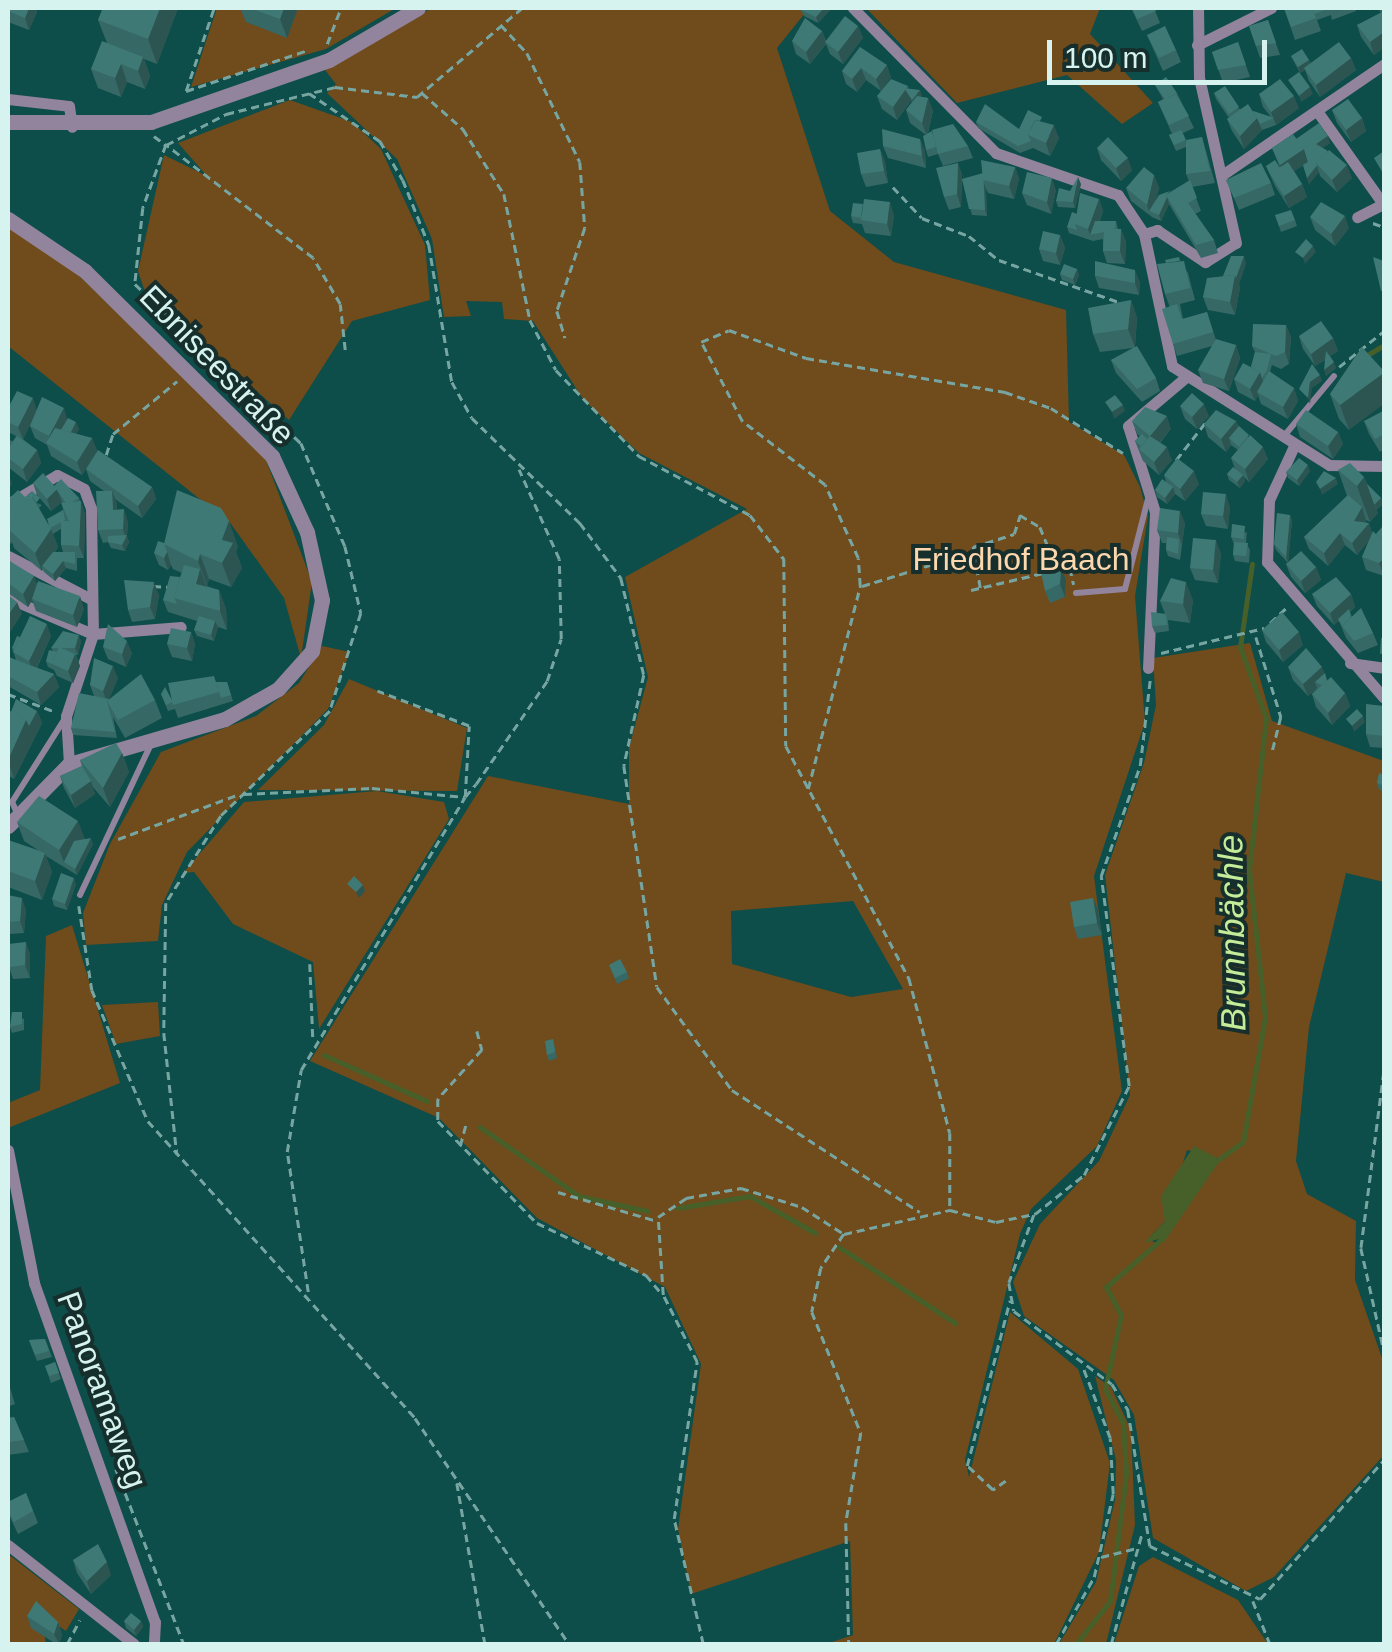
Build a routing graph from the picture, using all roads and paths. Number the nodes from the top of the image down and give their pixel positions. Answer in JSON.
{"nodes":[{"id":1,"x":214,"y":8,"type":"edge"},
{"id":2,"x":341,"y":8,"type":"edge"},
{"id":3,"x":418,"y":8,"type":"edge"},
{"id":4,"x":522,"y":8,"type":"edge"},
{"id":5,"x":853,"y":8,"type":"edge"},
{"id":6,"x":1198,"y":8,"type":"edge"},
{"id":7,"x":1271,"y":8,"type":"edge"},
{"id":8,"x":501,"y":26,"type":"junction"},
{"id":9,"x":1196,"y":45,"type":"junction"},
{"id":10,"x":1384,"y":64,"type":"edge"},
{"id":11,"x":309,"y":93,"type":"junction"},
{"id":12,"x":422,"y":94,"type":"junction"},
{"id":13,"x":8,"y":98,"type":"edge"},
{"id":14,"x":1316,"y":111,"type":"junction"},
{"id":15,"x":8,"y":122,"type":"edge"},
{"id":16,"x":151,"y":122,"type":"junction"},
{"id":17,"x":72,"y":127,"type":"junction"},
{"id":18,"x":166,"y":145,"type":"junction"},
{"id":19,"x":1225,"y":173,"type":"junction"},
{"id":20,"x":894,"y":187,"type":"dead end"},
{"id":21,"x":1357,"y":217,"type":"dead end"},
{"id":22,"x":8,"y":220,"type":"edge"},
{"id":23,"x":1144,"y":234,"type":"junction"},
{"id":24,"x":1156,"y":304,"type":"junction"},
{"id":25,"x":1384,"y":331,"type":"edge"},
{"id":26,"x":565,"y":338,"type":"dead end"},
{"id":27,"x":346,"y":350,"type":"dead end"},
{"id":28,"x":211,"y":355,"type":"junction"},
{"id":29,"x":188,"y":373,"type":"junction"},
{"id":30,"x":1334,"y":376,"type":"joint"},
{"id":31,"x":1186,"y":377,"type":"junction"},
{"id":32,"x":1225,"y":400,"type":"junction"},
{"id":33,"x":1282,"y":438,"type":"junction"},
{"id":34,"x":1294,"y":446,"type":"junction"},
{"id":35,"x":1134,"y":456,"type":"junction"},
{"id":36,"x":99,"y":458,"type":"edge"},
{"id":37,"x":1174,"y":464,"type":"edge"},
{"id":38,"x":1384,"y":466,"type":"edge"},
{"id":39,"x":518,"y":467,"type":"junction"},
{"id":40,"x":1150,"y":494,"type":"junction"},
{"id":41,"x":8,"y":504,"type":"edge"},
{"id":42,"x":8,"y":556,"type":"edge"},
{"id":43,"x":1119,"y":556,"type":"dead end"},
{"id":44,"x":1070,"y":566,"type":"junction"},
{"id":45,"x":977,"y":568,"type":"junction"},
{"id":46,"x":1058,"y":569,"type":"junction"},
{"id":47,"x":138,"y":586,"type":"edge"},
{"id":48,"x":860,"y":586,"type":"junction"},
{"id":49,"x":169,"y":587,"type":"edge"},
{"id":50,"x":980,"y":588,"type":"junction"},
{"id":51,"x":971,"y":590,"type":"dead end"},
{"id":52,"x":1076,"y":593,"type":"joint"},
{"id":53,"x":8,"y":598,"type":"edge"},
{"id":54,"x":91,"y":599,"type":"junction"},
{"id":55,"x":1295,"y":600,"type":"junction"},
{"id":56,"x":181,"y":627,"type":"edge"},
{"id":57,"x":93,"y":634,"type":"junction"},
{"id":58,"x":1256,"y":636,"type":"junction"},
{"id":59,"x":1148,"y":662,"type":"junction"},
{"id":60,"x":1350,"y":663,"type":"junction"},
{"id":61,"x":1384,"y":668,"type":"edge"},
{"id":62,"x":378,"y":691,"type":"dead end"},
{"id":63,"x":8,"y":694,"type":"edge"},
{"id":64,"x":1384,"y":698,"type":"edge"},
{"id":65,"x":66,"y":716,"type":"junction"},
{"id":66,"x":154,"y":739,"type":"junction"},
{"id":67,"x":1272,"y":752,"type":"dead end"},
{"id":68,"x":69,"y":764,"type":"junction"},
{"id":69,"x":807,"y":791,"type":"junction"},
{"id":70,"x":240,"y":794,"type":"junction"},
{"id":71,"x":465,"y":797,"type":"junction"},
{"id":72,"x":12,"y":820,"type":"edge"},
{"id":73,"x":100,"y":843,"type":"junction"},
{"id":74,"x":80,"y":895,"type":"joint"},
{"id":75,"x":310,"y":964,"type":"dead end"},
{"id":76,"x":477,"y":1032,"type":"dead end"},
{"id":77,"x":314,"y":1040,"type":"junction"},
{"id":78,"x":1384,"y":1072,"type":"edge"},
{"id":79,"x":466,"y":1123,"type":"dead end"},
{"id":80,"x":459,"y":1147,"type":"junction"},
{"id":81,"x":8,"y":1150,"type":"edge"},
{"id":82,"x":176,"y":1154,"type":"junction"},
{"id":83,"x":558,"y":1192,"type":"dead end"},
{"id":84,"x":950,"y":1210,"type":"junction"},
{"id":85,"x":921,"y":1213,"type":"junction"},
{"id":86,"x":1035,"y":1214,"type":"junction"},
{"id":87,"x":658,"y":1221,"type":"junction"},
{"id":88,"x":844,"y":1234,"type":"junction"},
{"id":89,"x":308,"y":1293,"type":"junction"},
{"id":90,"x":663,"y":1295,"type":"junction"},
{"id":91,"x":1011,"y":1299,"type":"junction"},
{"id":92,"x":1384,"y":1351,"type":"edge"},
{"id":93,"x":1082,"y":1367,"type":"junction"},
{"id":94,"x":108,"y":1453,"type":"dead end"},
{"id":95,"x":1384,"y":1460,"type":"edge"},
{"id":96,"x":457,"y":1481,"type":"junction"},
{"id":97,"x":1006,"y":1482,"type":"dead end"},
{"id":98,"x":1142,"y":1532,"type":"junction"},
{"id":99,"x":8,"y":1546,"type":"edge"},
{"id":100,"x":1139,"y":1548,"type":"junction"},
{"id":101,"x":1100,"y":1557,"type":"junction"},
{"id":102,"x":1252,"y":1600,"type":"junction"},
{"id":103,"x":80,"y":1620,"type":"dead end"},
{"id":104,"x":67,"y":1643,"type":"edge"},
{"id":105,"x":134,"y":1644,"type":"edge"},
{"id":106,"x":154,"y":1644,"type":"edge"},
{"id":107,"x":184,"y":1644,"type":"edge"},
{"id":108,"x":485,"y":1644,"type":"edge"},
{"id":109,"x":569,"y":1644,"type":"edge"},
{"id":110,"x":703,"y":1644,"type":"edge"},
{"id":111,"x":849,"y":1644,"type":"edge"},
{"id":112,"x":1056,"y":1644,"type":"edge"},
{"id":113,"x":1110,"y":1644,"type":"edge"},
{"id":114,"x":1270,"y":1644,"type":"edge"}],
"edges":[{"from":1,"to":2,"type":"path"},
{"from":3,"to":16,"type":"street"},
{"from":4,"to":8,"type":"path"},
{"from":5,"to":23,"type":"street"},
{"from":6,"to":9,"type":"street"},
{"from":7,"to":9,"type":"street"},
{"from":8,"to":12,"type":"path"},
{"from":8,"to":26,"type":"path"},
{"from":9,"to":19,"type":"street"},
{"from":10,"to":14,"type":"street"},
{"from":11,"to":12,"type":"path"},
{"from":11,"to":18,"type":"path"},
{"from":11,"to":39,"type":"path"},
{"from":12,"to":69,"type":"path"},
{"from":13,"to":17,"type":"street"},
{"from":14,"to":19,"type":"street"},
{"from":14,"to":21,"type":"street"},
{"from":15,"to":17,"type":"street"},
{"from":16,"to":17,"type":"street"},
{"from":16,"to":18,"type":"path"},
{"from":18,"to":27,"type":"path"},
{"from":18,"to":28,"type":"path"},
{"from":19,"to":23,"type":"street"},
{"from":20,"to":24,"type":"path"},
{"from":22,"to":29,"type":"street","name":"Ebniseestraße"},
{"from":23,"to":24,"type":"street"},
{"from":24,"to":31,"type":"street"},
{"from":25,"to":30,"type":"path"},
{"from":28,"to":29,"type":"path"},
{"from":28,"to":70,"type":"path"},
{"from":29,"to":36,"type":"path"},
{"from":29,"to":66,"type":"street","name":"Ebniseestraße"},
{"from":30,"to":33,"type":"lane"},
{"from":31,"to":32,"type":"street"},
{"from":31,"to":35,"type":"street"},
{"from":32,"to":33,"type":"street"},
{"from":32,"to":37,"type":"path"},
{"from":33,"to":34,"type":"street"},
{"from":34,"to":38,"type":"street"},
{"from":34,"to":55,"type":"street"},
{"from":35,"to":40,"type":"street"},
{"from":35,"to":48,"type":"path"},
{"from":39,"to":71,"type":"path"},
{"from":39,"to":85,"type":"path"},
{"from":40,"to":52,"type":"lane"},
{"from":40,"to":59,"type":"street"},
{"from":41,"to":54,"type":"street"},
{"from":42,"to":54,"type":"street"},
{"from":43,"to":44,"type":"path"},
{"from":44,"to":46,"type":"path"},
{"from":44,"to":52,"type":"path"},
{"from":45,"to":46,"type":"path"},
{"from":45,"to":48,"type":"path"},
{"from":45,"to":50,"type":"path"},
{"from":46,"to":50,"type":"path"},
{"from":47,"to":49,"type":"path"},
{"from":48,"to":69,"type":"path"},
{"from":50,"to":51,"type":"path"},
{"from":53,"to":57,"type":"street"},
{"from":54,"to":57,"type":"street"},
{"from":55,"to":58,"type":"path"},
{"from":55,"to":60,"type":"street"},
{"from":56,"to":57,"type":"street"},
{"from":57,"to":65,"type":"street"},
{"from":58,"to":59,"type":"path"},
{"from":58,"to":67,"type":"path"},
{"from":59,"to":86,"type":"path"},
{"from":60,"to":61,"type":"street"},
{"from":60,"to":64,"type":"street"},
{"from":62,"to":71,"type":"path"},
{"from":63,"to":65,"type":"path"},
{"from":65,"to":68,"type":"street"},
{"from":65,"to":72,"type":"lane"},
{"from":66,"to":68,"type":"street","name":"Ebniseestraße"},
{"from":66,"to":73,"type":"lane"},
{"from":68,"to":72,"type":"street","name":"Ebniseestraße"},
{"from":69,"to":84,"type":"path"},
{"from":70,"to":71,"type":"path"},
{"from":70,"to":73,"type":"path"},
{"from":70,"to":82,"type":"path"},
{"from":71,"to":77,"type":"path"},
{"from":73,"to":74,"type":"lane"},
{"from":74,"to":82,"type":"path"},
{"from":75,"to":77,"type":"path"},
{"from":76,"to":80,"type":"path"},
{"from":77,"to":89,"type":"path"},
{"from":78,"to":92,"type":"path"},
{"from":79,"to":80,"type":"path"},
{"from":80,"to":90,"type":"path"},
{"from":81,"to":106,"type":"street","name":"Panoramaweg"},
{"from":82,"to":89,"type":"path"},
{"from":83,"to":87,"type":"path"},
{"from":84,"to":85,"type":"path"},
{"from":84,"to":86,"type":"path"},
{"from":85,"to":88,"type":"path"},
{"from":86,"to":91,"type":"path"},
{"from":87,"to":88,"type":"path"},
{"from":87,"to":90,"type":"path"},
{"from":88,"to":111,"type":"path"},
{"from":89,"to":96,"type":"path"},
{"from":90,"to":110,"type":"path"},
{"from":91,"to":93,"type":"path"},
{"from":91,"to":97,"type":"path"},
{"from":93,"to":98,"type":"path"},
{"from":93,"to":101,"type":"path"},
{"from":94,"to":107,"type":"path"},
{"from":95,"to":102,"type":"path"},
{"from":96,"to":108,"type":"path"},
{"from":96,"to":109,"type":"path"},
{"from":98,"to":100,"type":"path"},
{"from":98,"to":102,"type":"path"},
{"from":99,"to":105,"type":"street"},
{"from":100,"to":101,"type":"path"},
{"from":100,"to":113,"type":"path"},
{"from":101,"to":112,"type":"path"},
{"from":102,"to":114,"type":"path"},
{"from":103,"to":104,"type":"path"}]}
